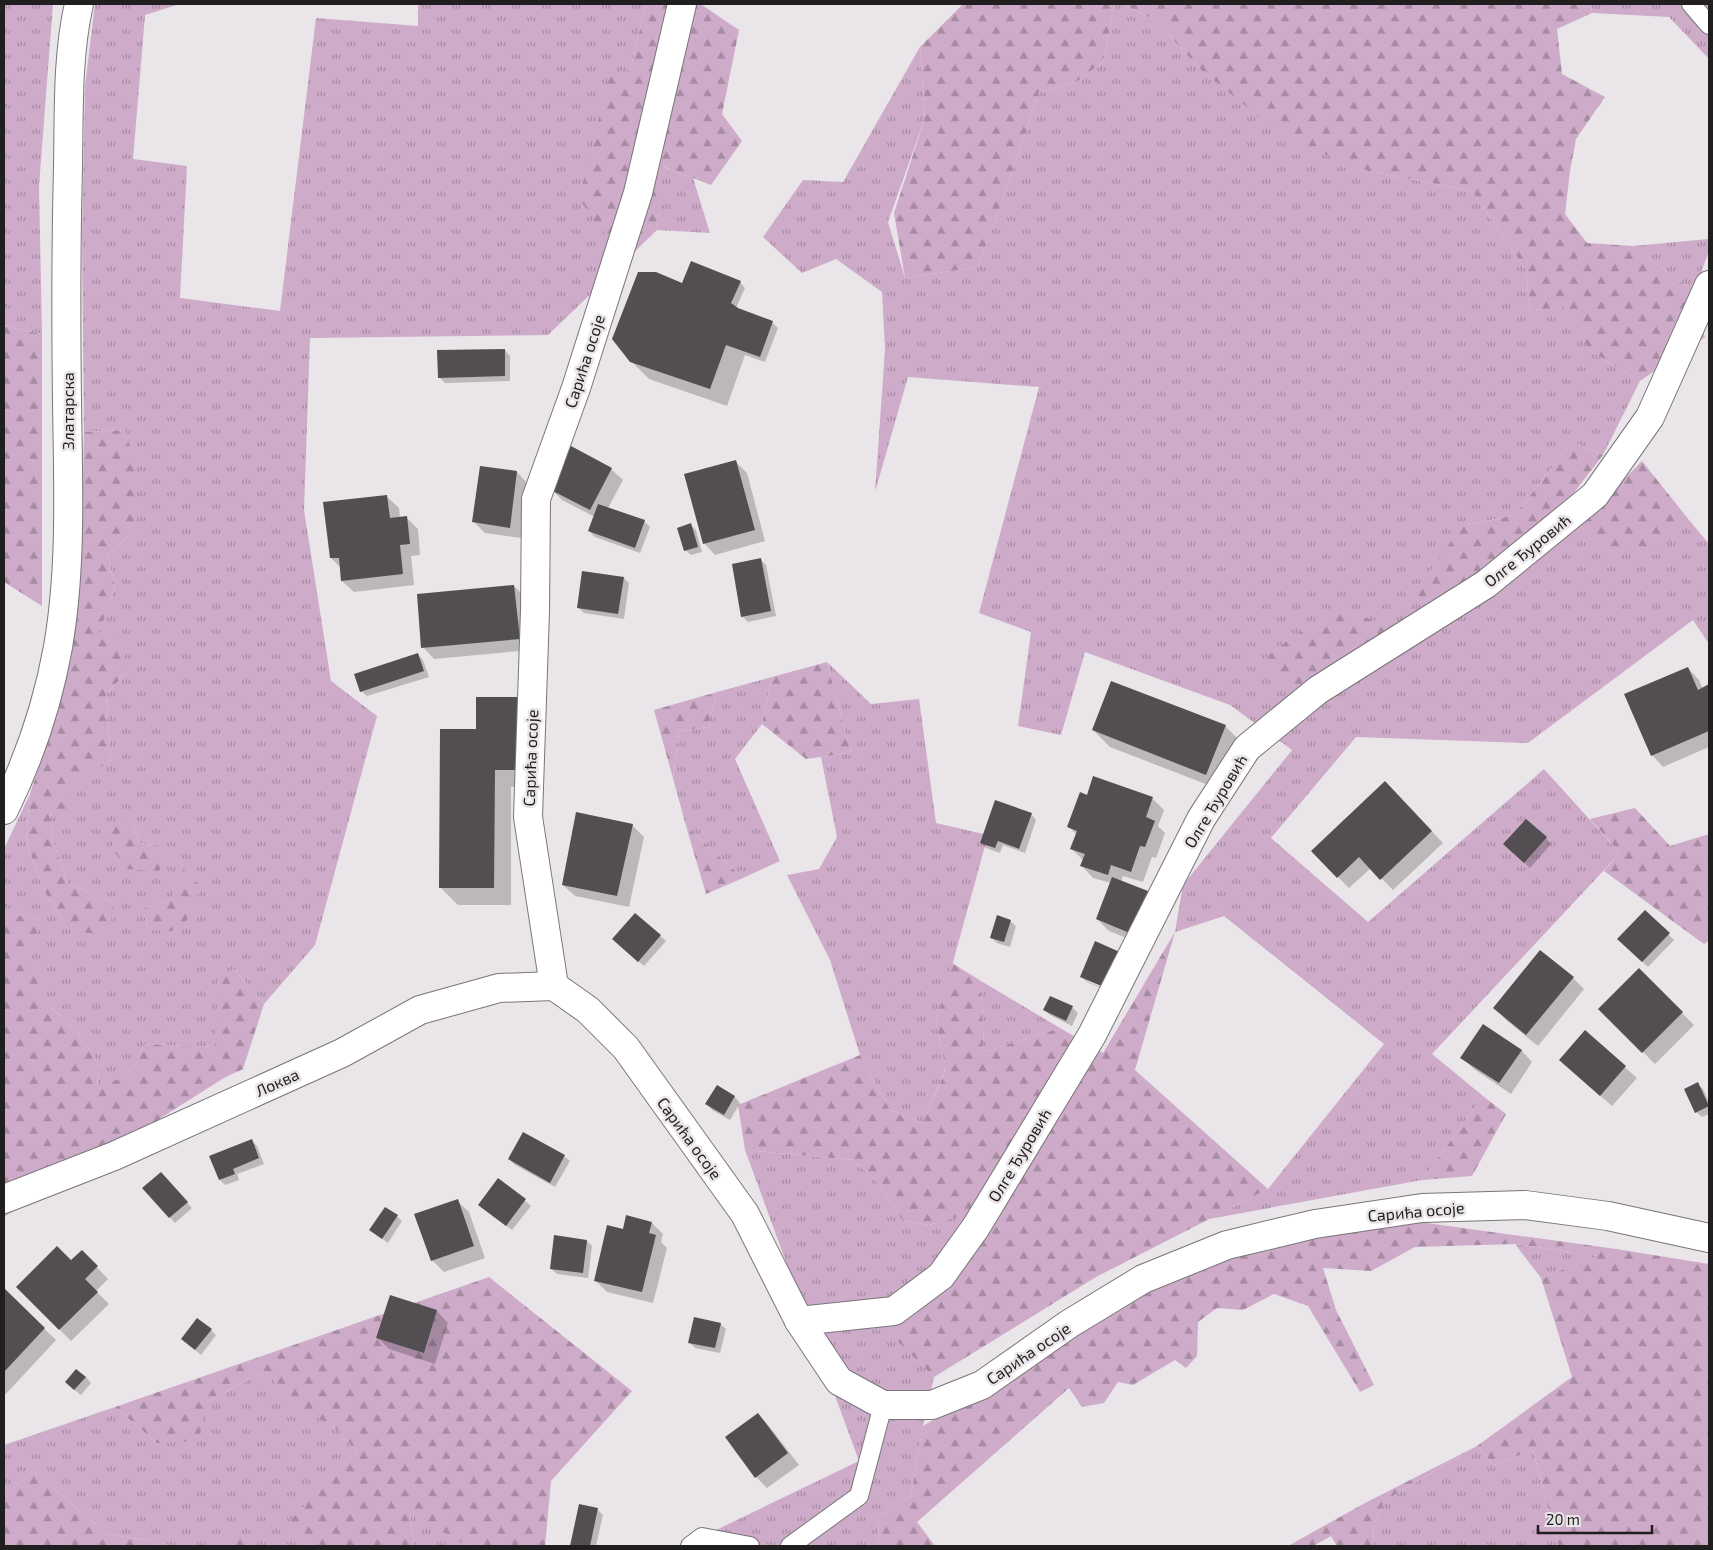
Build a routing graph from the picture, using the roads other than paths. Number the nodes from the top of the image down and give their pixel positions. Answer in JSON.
{"nodes":[{"id":1,"x":79,"y":4,"type":"edge"},
{"id":2,"x":682,"y":4,"type":"edge"},
{"id":3,"x":1691,"y":4,"type":"edge"},
{"id":4,"x":1709,"y":25,"type":"edge"},
{"id":5,"x":1709,"y":285,"type":"edge"},
{"id":6,"x":4,"y":810,"type":"edge"},
{"id":7,"x":554,"y":986,"type":"junction"},
{"id":8,"x":4,"y":1199,"type":"edge"},
{"id":9,"x":1709,"y":1238,"type":"edge"},
{"id":10,"x":799,"y":1321,"type":"junction"},
{"id":11,"x":883,"y":1405,"type":"junction"},
{"id":12,"x":690,"y":1546,"type":"edge"},
{"id":13,"x":750,"y":1546,"type":"edge"},
{"id":14,"x":790,"y":1546,"type":"edge"}],
"edges":[{"from":1,"to":6,"type":"street","name":"Златарска"},
{"from":2,"to":7,"type":"street","name":"Сарића осоје"},
{"from":3,"to":4,"type":"lane"},
{"from":5,"to":10,"type":"street","name":"Олге Ђуровић"},
{"from":7,"to":8,"type":"street","name":"Локва"},
{"from":7,"to":10,"type":"street","name":"Сарића осоје"},
{"from":9,"to":11,"type":"street","name":"Сарића осоје"},
{"from":10,"to":11,"type":"street","name":"Сарића осоје"},
{"from":11,"to":14,"type":"lane"},
{"from":12,"to":13,"type":"lane"}]}
